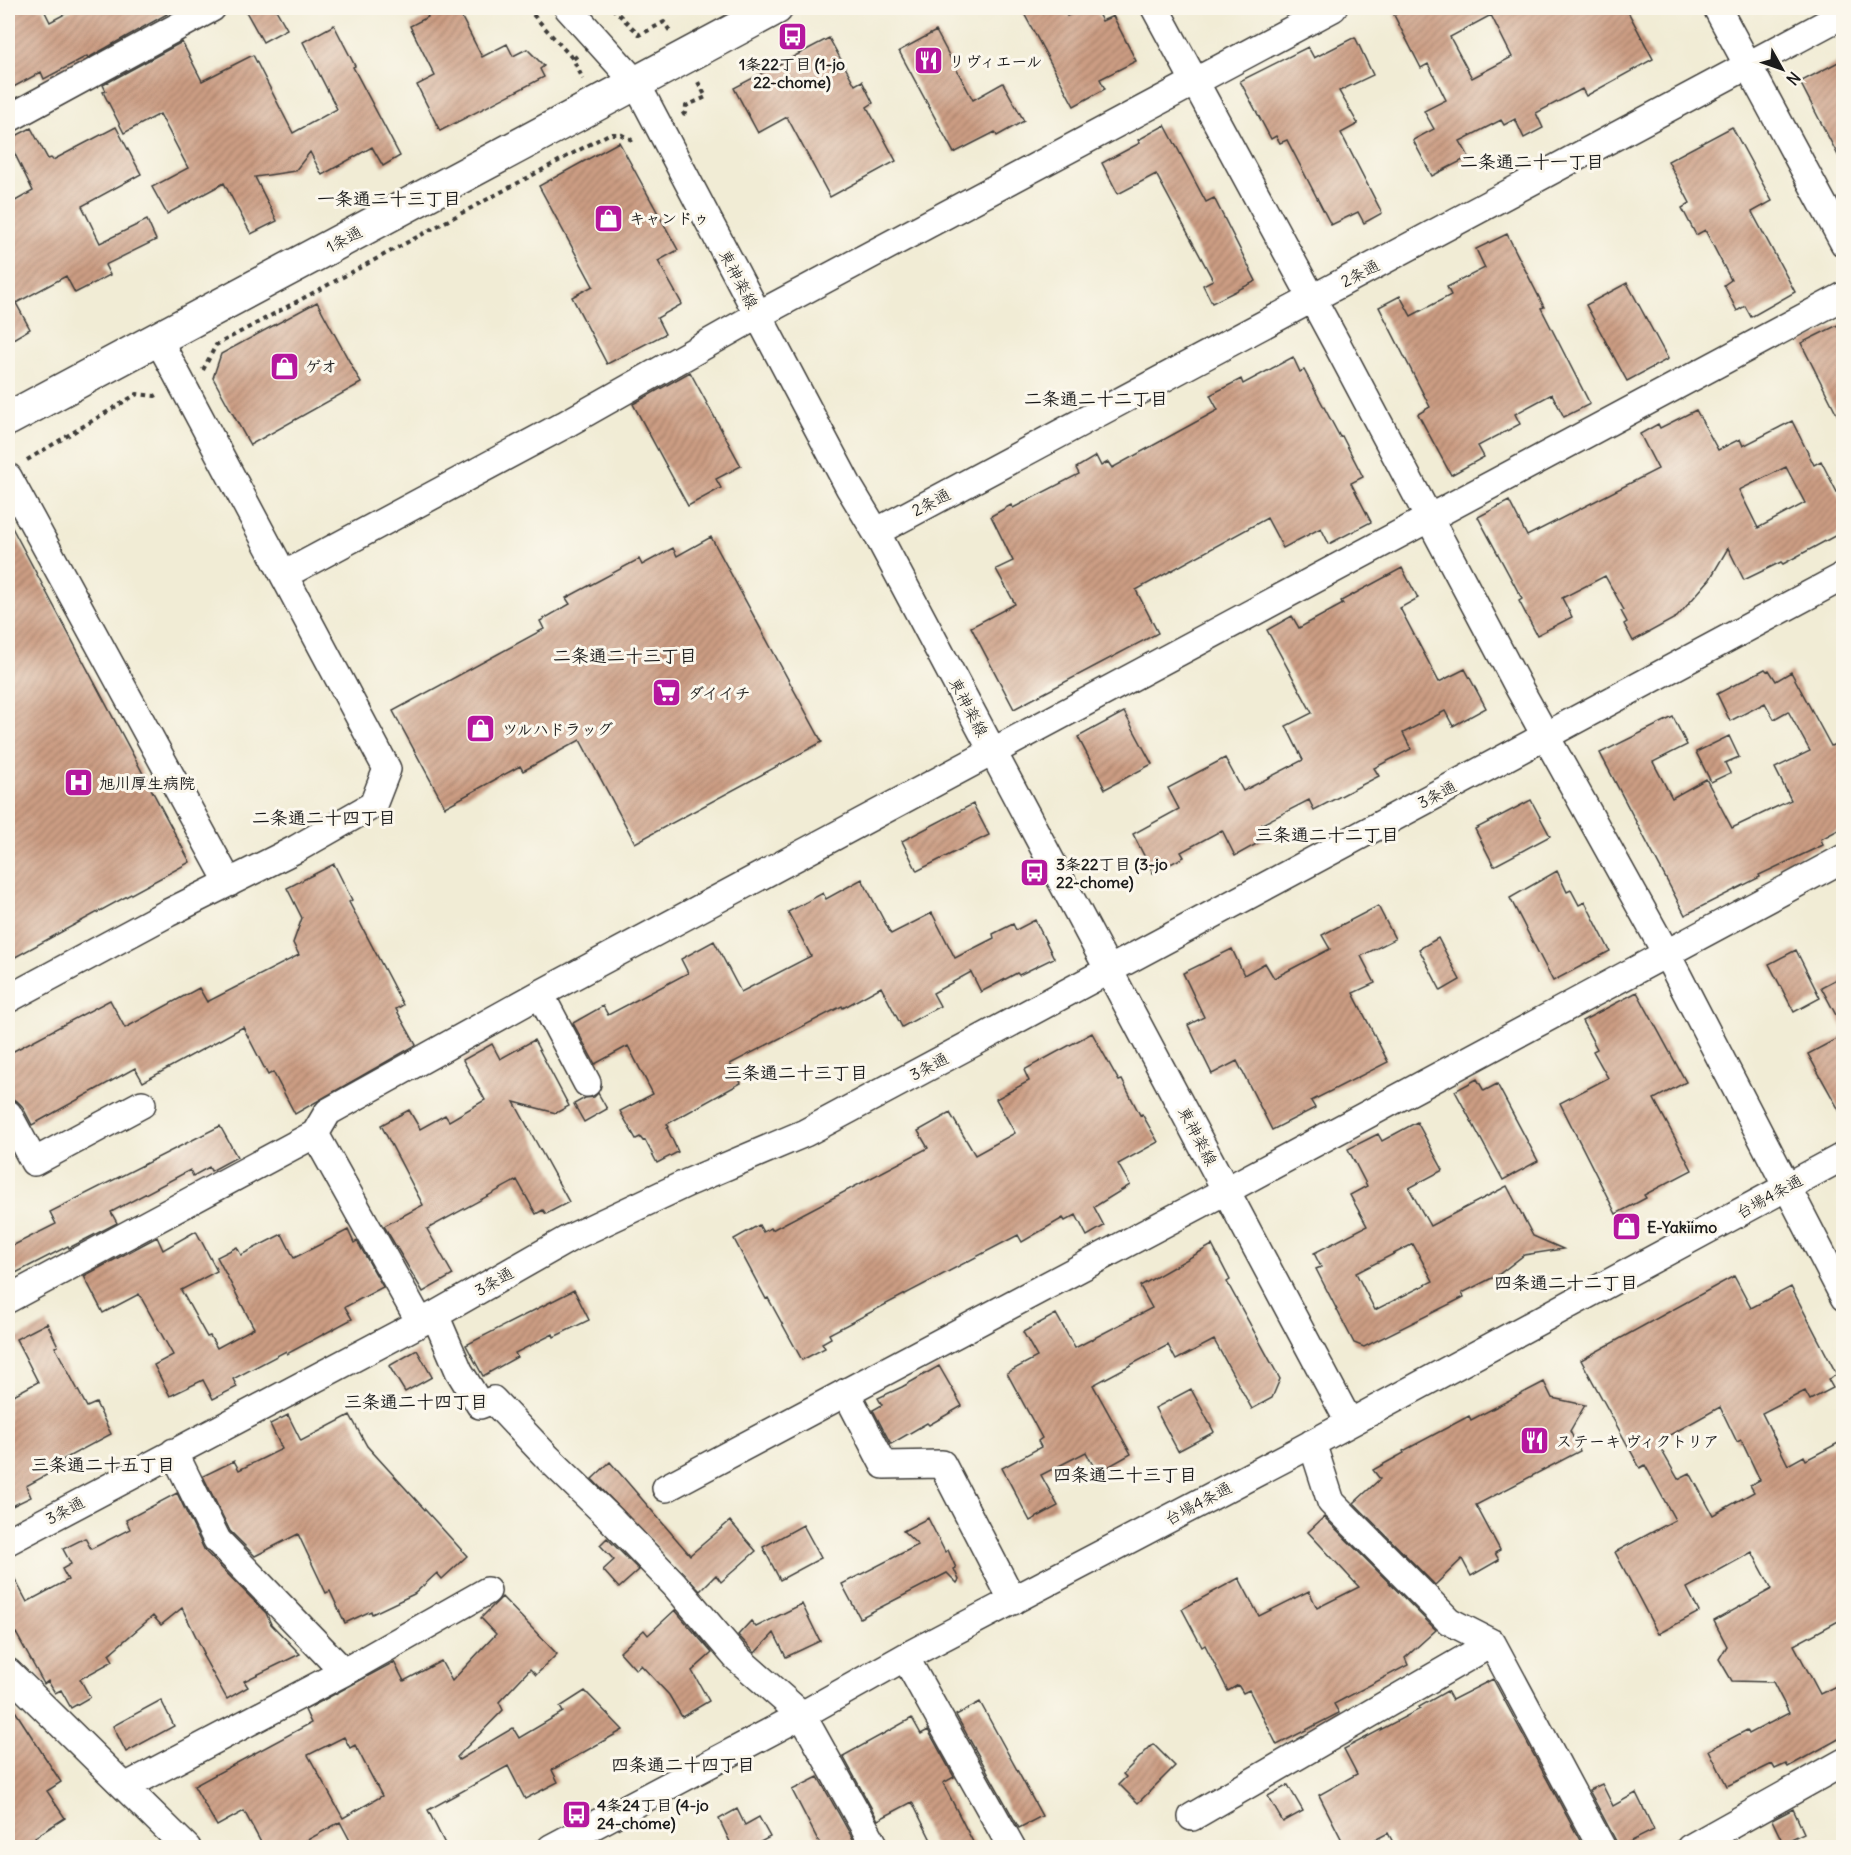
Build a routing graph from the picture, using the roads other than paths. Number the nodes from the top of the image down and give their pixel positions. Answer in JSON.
{"nodes":[{"id":1,"x":212,"y":8,"type":"edge"},
{"id":2,"x":568,"y":8,"type":"edge"},
{"id":3,"x":776,"y":8,"type":"edge"},
{"id":4,"x":1155,"y":8,"type":"edge"},
{"id":5,"x":1333,"y":8,"type":"edge"},
{"id":6,"x":1717,"y":8,"type":"edge"},
{"id":7,"x":1844,"y":14,"type":"edge"},
{"id":8,"x":1748,"y":64,"type":"junction"},
{"id":9,"x":1194,"y":81,"type":"junction"},
{"id":10,"x":636,"y":82,"type":"junction"},
{"id":11,"x":8,"y":118,"type":"edge"},
{"id":12,"x":1844,"y":243,"type":"edge"},
{"id":13,"x":1844,"y":296,"type":"edge"},
{"id":14,"x":1312,"y":298,"type":"junction"},
{"id":15,"x":758,"y":315,"type":"junction"},
{"id":16,"x":158,"y":339,"type":"junction"},
{"id":17,"x":8,"y":419,"type":"edge"},
{"id":18,"x":12,"y":471,"type":"edge"},
{"id":19,"x":1430,"y":518,"type":"junction"},
{"id":20,"x":876,"y":532,"type":"junction"},
{"id":21,"x":284,"y":575,"type":"junction"},
{"id":22,"x":1844,"y":576,"type":"edge"},
{"id":23,"x":1546,"y":736,"type":"junction"},
{"id":24,"x":993,"y":753,"type":"junction"},
{"id":25,"x":1844,"y":858,"type":"edge"},
{"id":26,"x":229,"y":883,"type":"junction"},
{"id":27,"x":1666,"y":952,"type":"junction"},
{"id":28,"x":1109,"y":969,"type":"junction"},
{"id":29,"x":540,"y":994,"type":"junction"},
{"id":30,"x":8,"y":999,"type":"edge"},
{"id":31,"x":587,"y":1083,"type":"dead end"},
{"id":32,"x":142,"y":1104,"type":"dead end"},
{"id":33,"x":8,"y":1114,"type":"edge"},
{"id":34,"x":315,"y":1134,"type":"junction"},
{"id":35,"x":1844,"y":1156,"type":"edge"},
{"id":36,"x":1786,"y":1186,"type":"junction"},
{"id":37,"x":1227,"y":1190,"type":"junction"},
{"id":38,"x":1844,"y":1297,"type":"edge"},
{"id":39,"x":8,"y":1299,"type":"edge"},
{"id":40,"x":427,"y":1318,"type":"junction"},
{"id":41,"x":846,"y":1392,"type":"junction"},
{"id":42,"x":1349,"y":1422,"type":"junction"},
{"id":43,"x":1312,"y":1443,"type":"junction"},
{"id":44,"x":174,"y":1452,"type":"junction"},
{"id":45,"x":666,"y":1488,"type":"dead end"},
{"id":46,"x":8,"y":1541,"type":"edge"},
{"id":47,"x":487,"y":1591,"type":"dead end"},
{"id":48,"x":1013,"y":1601,"type":"junction"},
{"id":49,"x":1492,"y":1643,"type":"junction"},
{"id":50,"x":904,"y":1657,"type":"junction"},
{"id":51,"x":8,"y":1672,"type":"edge"},
{"id":52,"x":344,"y":1672,"type":"junction"},
{"id":53,"x":802,"y":1715,"type":"junction"},
{"id":54,"x":1844,"y":1762,"type":"edge"},
{"id":55,"x":125,"y":1786,"type":"junction"},
{"id":56,"x":1192,"y":1817,"type":"dead end"},
{"id":57,"x":187,"y":1848,"type":"edge"},
{"id":58,"x":551,"y":1848,"type":"edge"},
{"id":59,"x":876,"y":1848,"type":"edge"},
{"id":60,"x":1012,"y":1848,"type":"edge"},
{"id":61,"x":1602,"y":1848,"type":"edge"},
{"id":62,"x":1690,"y":1848,"type":"edge"}],
"edges":[{"from":1,"to":11,"type":"street"},
{"from":2,"to":10,"type":"street","name":"東神楽線"},
{"from":3,"to":10,"type":"main road","name":"1条通"},
{"from":4,"to":9,"type":"street"},
{"from":5,"to":9,"type":"street"},
{"from":6,"to":8,"type":"street"},
{"from":7,"to":8,"type":"street","name":"2条通"},
{"from":8,"to":12,"type":"street"},
{"from":8,"to":14,"type":"street","name":"2条通"},
{"from":9,"to":14,"type":"street"},
{"from":9,"to":15,"type":"street"},
{"from":10,"to":15,"type":"street","name":"東神楽線"},
{"from":10,"to":16,"type":"main road","name":"1条通"},
{"from":13,"to":19,"type":"street"},
{"from":14,"to":19,"type":"street"},
{"from":14,"to":20,"type":"street","name":"2条通"},
{"from":15,"to":20,"type":"street","name":"東神楽線"},
{"from":15,"to":21,"type":"street"},
{"from":16,"to":17,"type":"main road","name":"1条通"},
{"from":16,"to":21,"type":"street"},
{"from":18,"to":26,"type":"street"},
{"from":19,"to":23,"type":"street"},
{"from":19,"to":24,"type":"street"},
{"from":20,"to":24,"type":"street","name":"東神楽線"},
{"from":21,"to":26,"type":"street"},
{"from":22,"to":23,"type":"street","name":"3条通"},
{"from":23,"to":27,"type":"street"},
{"from":23,"to":28,"type":"street","name":"3条通"},
{"from":24,"to":28,"type":"street","name":"東神楽線"},
{"from":24,"to":29,"type":"street"},
{"from":25,"to":27,"type":"street"},
{"from":26,"to":30,"type":"street"},
{"from":27,"to":36,"type":"street"},
{"from":27,"to":37,"type":"street"},
{"from":28,"to":37,"type":"street","name":"東神楽線"},
{"from":28,"to":40,"type":"street","name":"3条通"},
{"from":29,"to":31,"type":"street"},
{"from":29,"to":34,"type":"street"},
{"from":32,"to":33,"type":"street"},
{"from":34,"to":39,"type":"street"},
{"from":34,"to":40,"type":"street"},
{"from":35,"to":36,"type":"street","name":"台場4条通"},
{"from":36,"to":38,"type":"street"},
{"from":36,"to":42,"type":"street","name":"台場4条通"},
{"from":37,"to":41,"type":"street"},
{"from":37,"to":42,"type":"street","name":"東神楽線"},
{"from":40,"to":44,"type":"street","name":"3条通"},
{"from":40,"to":53,"type":"street"},
{"from":41,"to":45,"type":"street"},
{"from":41,"to":48,"type":"street"},
{"from":42,"to":43,"type":"street","name":"台場4条通"},
{"from":43,"to":48,"type":"street","name":"台場4条通"},
{"from":43,"to":49,"type":"street"},
{"from":44,"to":46,"type":"street","name":"3条通"},
{"from":44,"to":52,"type":"street"},
{"from":47,"to":52,"type":"street"},
{"from":48,"to":50,"type":"street","name":"台場4条通"},
{"from":49,"to":56,"type":"street"},
{"from":49,"to":61,"type":"street"},
{"from":50,"to":53,"type":"street","name":"台場4条通"},
{"from":50,"to":60,"type":"street"},
{"from":51,"to":55,"type":"street"},
{"from":52,"to":55,"type":"street"},
{"from":53,"to":58,"type":"street","name":"台場4条通"},
{"from":53,"to":59,"type":"street"},
{"from":54,"to":62,"type":"street"},
{"from":55,"to":57,"type":"street"}]}
